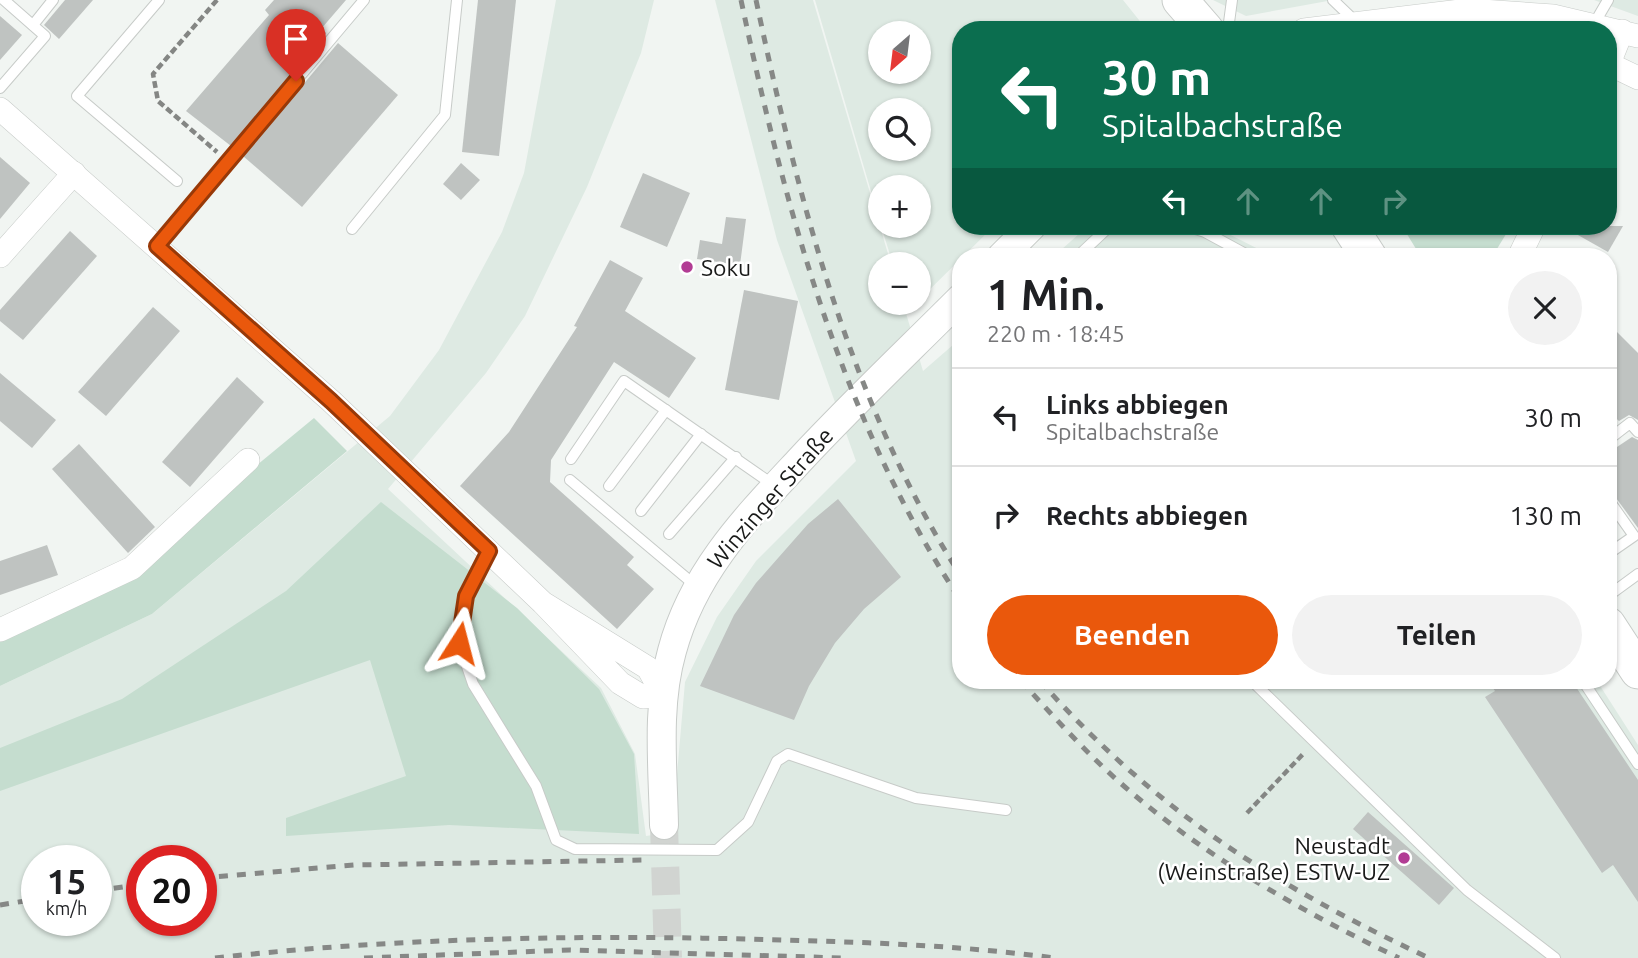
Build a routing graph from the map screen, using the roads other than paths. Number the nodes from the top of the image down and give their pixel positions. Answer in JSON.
{"nodes":[{"id":1,"x":4,"y":0,"type":"edge"},
{"id":2,"x":54,"y":0,"type":"edge"},
{"id":3,"x":159,"y":0,"type":"edge"},
{"id":4,"x":364,"y":0,"type":"edge"},
{"id":5,"x":457,"y":0,"type":"edge"},
{"id":6,"x":1180,"y":0,"type":"edge"},
{"id":7,"x":1233,"y":0,"type":"edge"},
{"id":8,"x":1333,"y":0,"type":"edge"},
{"id":9,"x":1608,"y":0,"type":"edge"},
{"id":10,"x":1198,"y":21,"type":"edge"},
{"id":11,"x":1230,"y":21,"type":"edge"},
{"id":12,"x":1349,"y":21,"type":"edge"},
{"id":13,"x":1394,"y":21,"type":"edge"},
{"id":14,"x":1575,"y":21,"type":"edge"},
{"id":15,"x":1596,"y":21,"type":"edge"},
{"id":16,"x":33,"y":25,"type":"junction"},
{"id":17,"x":1630,"y":34,"type":"edge"},
{"id":18,"x":1617,"y":53,"type":"edge"},
{"id":19,"x":1617,"y":69,"type":"edge"},
{"id":20,"x":1638,"y":78,"type":"edge"},
{"id":21,"x":0,"y":88,"type":"edge"},
{"id":22,"x":0,"y":108,"type":"edge"},
{"id":23,"x":74,"y":173,"type":"junction"},
{"id":24,"x":177,"y":181,"type":"dead end"},
{"id":25,"x":352,"y":229,"type":"dead end"},
{"id":26,"x":1023,"y":235,"type":"edge"},
{"id":27,"x":1100,"y":235,"type":"edge"},
{"id":28,"x":1211,"y":235,"type":"edge"},
{"id":29,"x":157,"y":246,"type":"junction"},
{"id":30,"x":1010,"y":248,"type":"edge"},
{"id":31,"x":1087,"y":248,"type":"edge"},
{"id":32,"x":1234,"y":248,"type":"edge"},
{"id":33,"x":0,"y":256,"type":"edge"},
{"id":34,"x":952,"y":307,"type":"edge"},
{"id":35,"x":666,"y":410,"type":"junction"},
{"id":36,"x":1638,"y":432,"type":"edge"},
{"id":37,"x":1617,"y":433,"type":"edge"},
{"id":38,"x":701,"y":434,"type":"junction"},
{"id":39,"x":736,"y":457,"type":"junction"},
{"id":40,"x":571,"y":458,"type":"dead end"},
{"id":41,"x":248,"y":460,"type":"dead end"},
{"id":42,"x":570,"y":480,"type":"dead end"},
{"id":43,"x":609,"y":486,"type":"dead end"},
{"id":44,"x":775,"y":486,"type":"junction"},
{"id":45,"x":641,"y":511,"type":"dead end"},
{"id":46,"x":1617,"y":512,"type":"edge"},
{"id":47,"x":669,"y":534,"type":"dead end"},
{"id":48,"x":1617,"y":548,"type":"edge"},
{"id":49,"x":489,"y":551,"type":"junction"},
{"id":50,"x":1638,"y":575,"type":"edge"},
{"id":51,"x":696,"y":587,"type":"junction"},
{"id":52,"x":1617,"y":590,"type":"edge"},
{"id":53,"x":0,"y":630,"type":"edge"},
{"id":54,"x":1617,"y":639,"type":"edge"},
{"id":55,"x":1638,"y":671,"type":"edge"},
{"id":56,"x":1260,"y":689,"type":"edge"},
{"id":57,"x":1588,"y":689,"type":"edge"},
{"id":58,"x":663,"y":695,"type":"junction"},
{"id":59,"x":1638,"y":764,"type":"edge"},
{"id":60,"x":1006,"y":810,"type":"dead end"},
{"id":61,"x":664,"y":825,"type":"tunnel mouth"},
{"id":62,"x":1555,"y":958,"type":"edge"}],
"edges":[{"from":1,"to":16,"type":"lane"},
{"from":2,"to":16,"type":"lane"},
{"from":3,"to":24,"type":"lane"},
{"from":4,"to":29,"type":"lane"},
{"from":5,"to":25,"type":"lane"},
{"from":6,"to":10,"type":"main road"},
{"from":7,"to":11,"type":"lane"},
{"from":8,"to":12,"type":"lane"},
{"from":9,"to":15,"type":"lane"},
{"from":13,"to":14,"type":"street"},
{"from":16,"to":21,"type":"lane"},
{"from":17,"to":18,"type":"street"},
{"from":19,"to":20,"type":"street"},
{"from":22,"to":23,"type":"street"},
{"from":23,"to":29,"type":"street"},
{"from":23,"to":33,"type":"street"},
{"from":26,"to":30,"type":"street"},
{"from":27,"to":31,"type":"lane"},
{"from":28,"to":32,"type":"lane"},
{"from":29,"to":49,"type":"street"},
{"from":34,"to":44,"type":"street","name":"Winzinger Straße"},
{"from":35,"to":38,"type":"lane"},
{"from":35,"to":40,"type":"lane"},
{"from":35,"to":43,"type":"lane"},
{"from":36,"to":37,"type":"lane"},
{"from":38,"to":39,"type":"lane"},
{"from":38,"to":45,"type":"lane"},
{"from":39,"to":44,"type":"lane"},
{"from":39,"to":47,"type":"lane"},
{"from":41,"to":53,"type":"street"},
{"from":42,"to":51,"type":"lane"},
{"from":44,"to":51,"type":"street","name":"Winzinger Straße"},
{"from":46,"to":48,"type":"lane"},
{"from":49,"to":58,"type":"street"},
{"from":49,"to":60,"type":"lane"},
{"from":50,"to":52,"type":"lane"},
{"from":51,"to":58,"type":"street","name":"Winzinger Straße"},
{"from":54,"to":55,"type":"main road"},
{"from":56,"to":62,"type":"lane"},
{"from":57,"to":59,"type":"lane"},
{"from":58,"to":61,"type":"street","name":"Winzinger Straße"}]}
